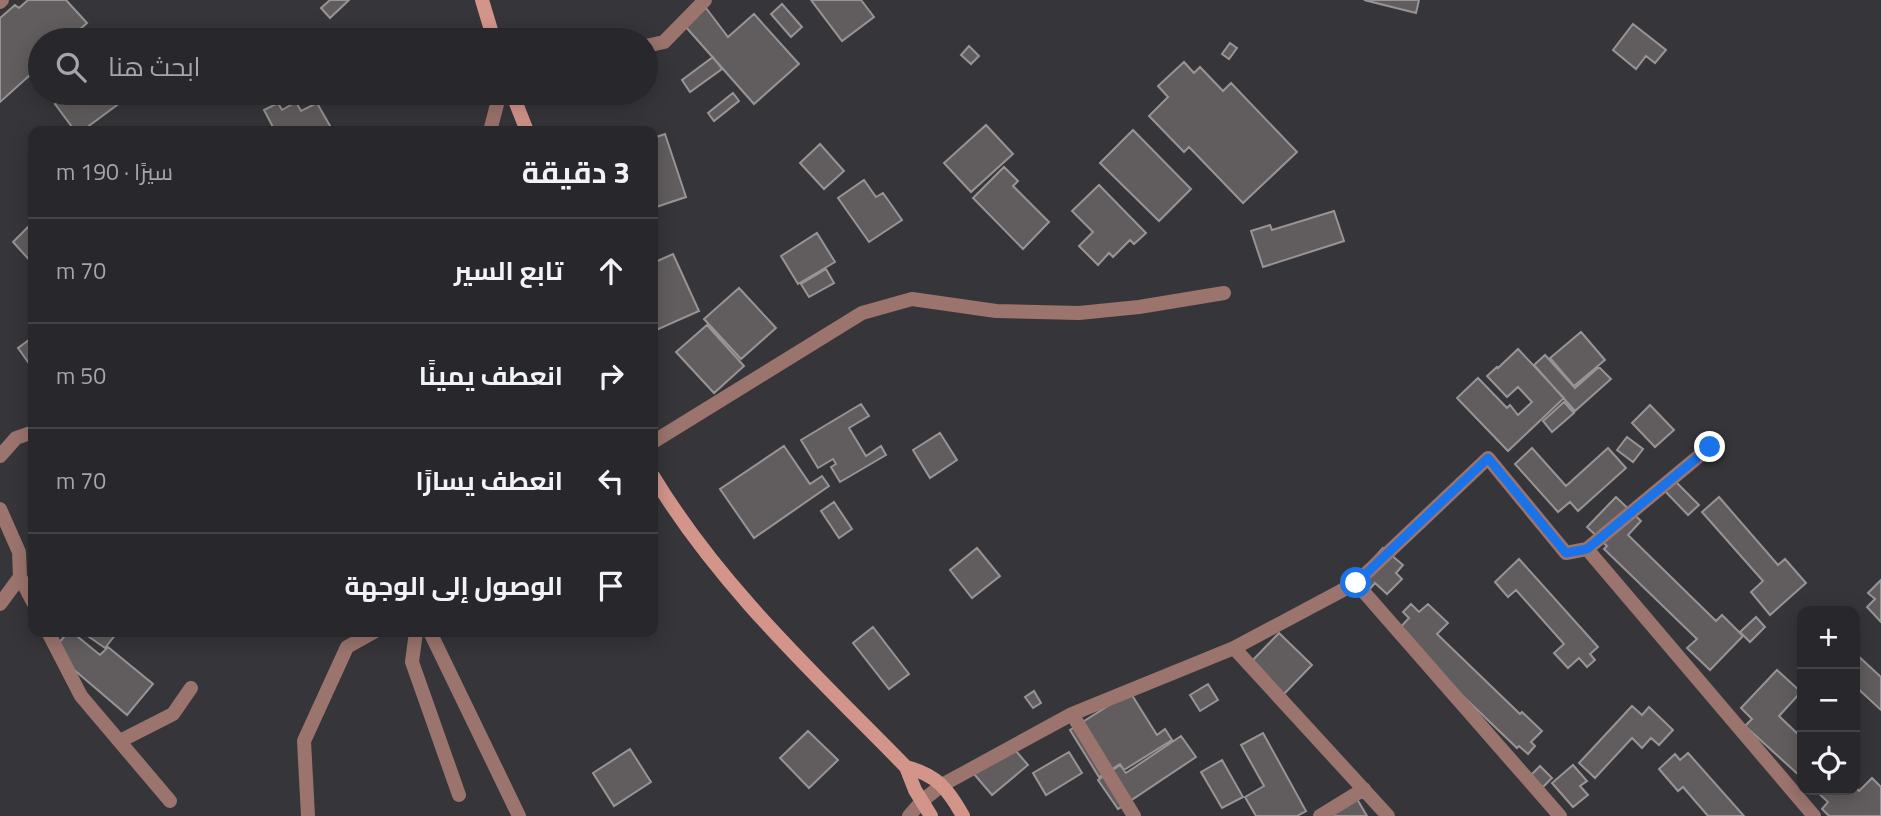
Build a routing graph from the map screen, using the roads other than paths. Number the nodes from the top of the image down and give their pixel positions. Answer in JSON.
{"nodes":[{"id":1,"x":482,"y":0,"type":"edge"},
{"id":2,"x":705,"y":0,"type":"edge"},
{"id":3,"x":490,"y":28,"type":"edge"},
{"id":4,"x":658,"y":43,"type":"edge"},
{"id":5,"x":497,"y":105,"type":"edge"},
{"id":6,"x":517,"y":105,"type":"edge"},
{"id":7,"x":491,"y":126,"type":"edge"},
{"id":8,"x":525,"y":126,"type":"edge"},
{"id":9,"x":1224,"y":293,"type":"dead end"},
{"id":10,"x":28,"y":434,"type":"edge"},
{"id":11,"x":658,"y":439,"type":"edge"},
{"id":12,"x":1710,"y":447,"type":"dead end"},
{"id":13,"x":0,"y":456,"type":"edge"},
{"id":14,"x":658,"y":494,"type":"edge"},
{"id":15,"x":0,"y":509,"type":"edge"},
{"id":16,"x":1587,"y":549,"type":"junction"},
{"id":17,"x":20,"y":577,"type":"junction"},
{"id":18,"x":1356,"y":583,"type":"junction"},
{"id":19,"x":28,"y":592,"type":"edge"},
{"id":20,"x":0,"y":604,"type":"edge"},
{"id":21,"x":51,"y":637,"type":"edge"},
{"id":22,"x":365,"y":637,"type":"edge"},
{"id":23,"x":415,"y":637,"type":"edge"},
{"id":24,"x":432,"y":637,"type":"edge"},
{"id":25,"x":1234,"y":648,"type":"junction"},
{"id":26,"x":191,"y":688,"type":"dead end"},
{"id":27,"x":1072,"y":714,"type":"junction"},
{"id":28,"x":120,"y":741,"type":"junction"},
{"id":29,"x":906,"y":767,"type":"junction"},
{"id":30,"x":942,"y":785,"type":"junction"},
{"id":31,"x":1364,"y":789,"type":"junction"},
{"id":32,"x":459,"y":795,"type":"dead end"},
{"id":33,"x":170,"y":801,"type":"dead end"},
{"id":34,"x":922,"y":801,"type":"junction"},
{"id":35,"x":308,"y":816,"type":"edge"},
{"id":36,"x":519,"y":816,"type":"edge"},
{"id":37,"x":909,"y":816,"type":"edge"},
{"id":38,"x":931,"y":816,"type":"edge"},
{"id":39,"x":963,"y":816,"type":"edge"},
{"id":40,"x":1134,"y":816,"type":"edge"},
{"id":41,"x":1320,"y":816,"type":"edge"},
{"id":42,"x":1388,"y":816,"type":"edge"},
{"id":43,"x":1560,"y":816,"type":"edge"},
{"id":44,"x":1814,"y":816,"type":"edge"}],
"edges":[{"from":1,"to":3,"type":"street"},
{"from":2,"to":4,"type":"street"},
{"from":5,"to":7,"type":"street"},
{"from":6,"to":8,"type":"street"},
{"from":9,"to":11,"type":"street"},
{"from":10,"to":13,"type":"street"},
{"from":12,"to":16,"type":"street"},
{"from":14,"to":29,"type":"street"},
{"from":15,"to":17,"type":"street"},
{"from":16,"to":18,"type":"street"},
{"from":16,"to":44,"type":"street"},
{"from":17,"to":19,"type":"street"},
{"from":17,"to":20,"type":"street"},
{"from":18,"to":25,"type":"street"},
{"from":18,"to":43,"type":"street"},
{"from":21,"to":28,"type":"street"},
{"from":22,"to":35,"type":"street"},
{"from":23,"to":32,"type":"street"},
{"from":24,"to":36,"type":"street"},
{"from":25,"to":27,"type":"street"},
{"from":25,"to":31,"type":"street"},
{"from":26,"to":28,"type":"street"},
{"from":27,"to":30,"type":"street"},
{"from":27,"to":40,"type":"street"},
{"from":28,"to":33,"type":"street"},
{"from":29,"to":30,"type":"street"},
{"from":29,"to":34,"type":"street"},
{"from":30,"to":34,"type":"street"},
{"from":30,"to":39,"type":"street"},
{"from":31,"to":41,"type":"street"},
{"from":31,"to":42,"type":"street"},
{"from":34,"to":37,"type":"street"},
{"from":34,"to":38,"type":"street"}]}
